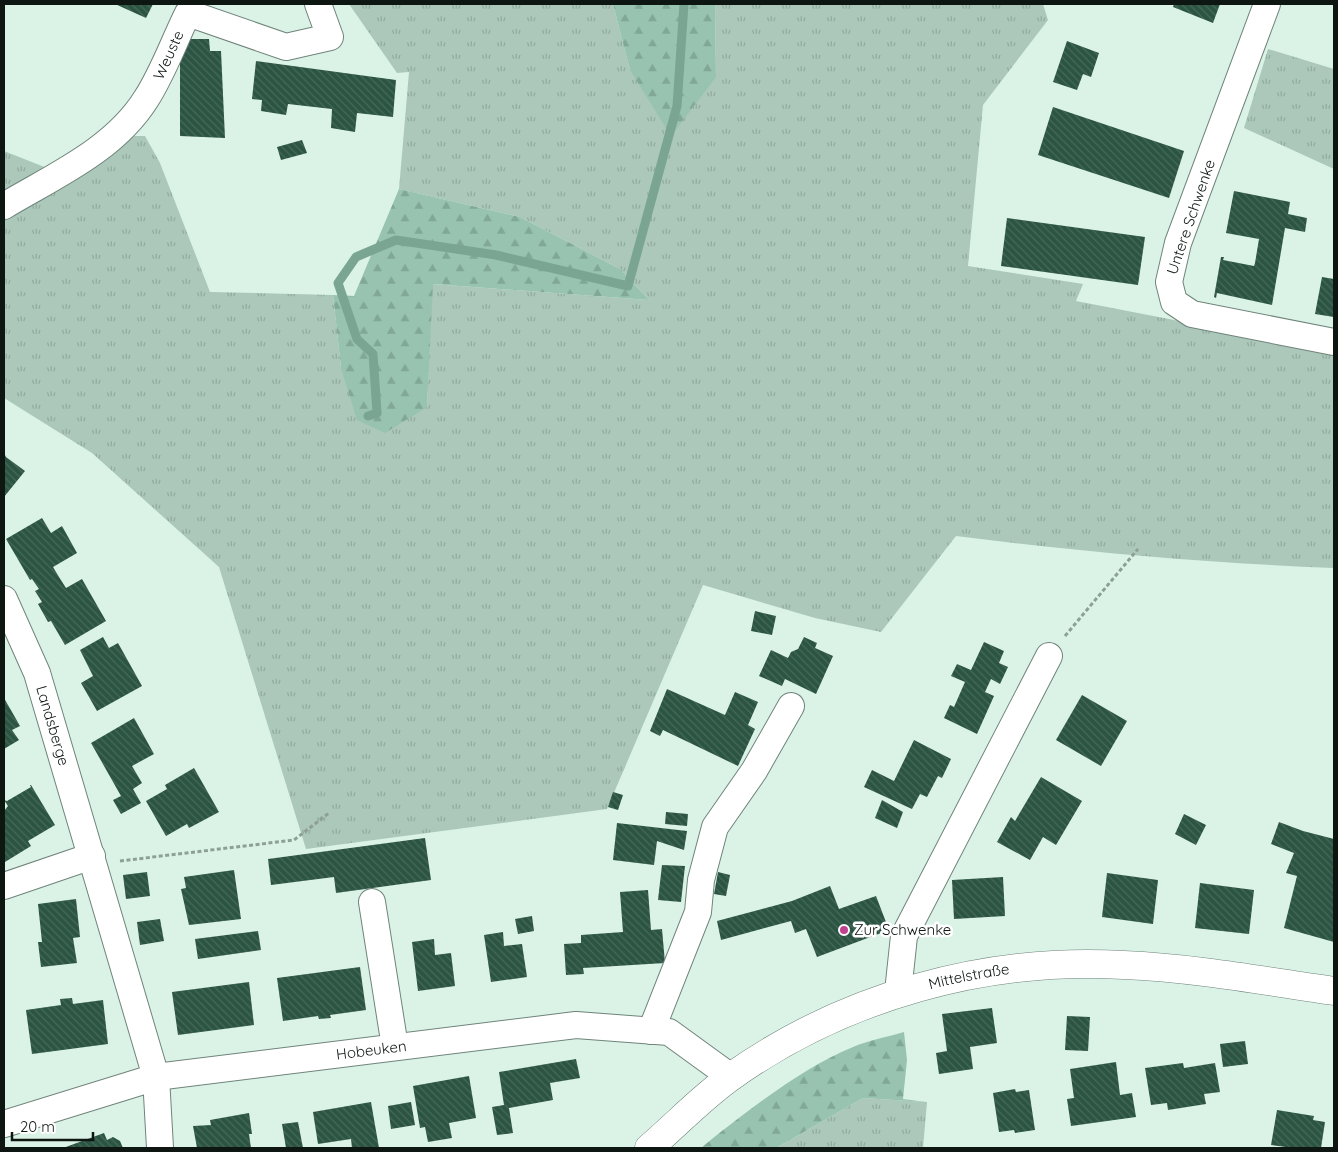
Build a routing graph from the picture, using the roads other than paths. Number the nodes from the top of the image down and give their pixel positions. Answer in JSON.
{"nodes":[{"id":1,"x":318,"y":4,"type":"edge"},
{"id":2,"x":1267,"y":4,"type":"edge"},
{"id":3,"x":4,"y":206,"type":"edge"},
{"id":4,"x":1334,"y":342,"type":"edge"},
{"id":5,"x":4,"y":599,"type":"edge"},
{"id":6,"x":11,"y":633,"type":"edge"},
{"id":7,"x":1048,"y":656,"type":"road end"},
{"id":8,"x":791,"y":706,"type":"dead end"},
{"id":9,"x":93,"y":860,"type":"junction"},
{"id":10,"x":4,"y":886,"type":"edge"},
{"id":11,"x":372,"y":902,"type":"dead end"},
{"id":12,"x":1334,"y":991,"type":"edge"},
{"id":13,"x":898,"y":992,"type":"junction"},
{"id":14,"x":651,"y":1031,"type":"junction"},
{"id":15,"x":395,"y":1048,"type":"junction"},
{"id":16,"x":156,"y":1077,"type":"junction"},
{"id":17,"x":731,"y":1077,"type":"junction"},
{"id":18,"x":4,"y":1124,"type":"edge"},
{"id":19,"x":160,"y":1148,"type":"edge"},
{"id":20,"x":649,"y":1148,"type":"edge"}],
"edges":[{"from":1,"to":3,"type":"street","name":"Weuste"},
{"from":2,"to":4,"type":"street","name":"Untere Schwenke"},
{"from":5,"to":6,"type":"street","name":"Landsberge"},
{"from":6,"to":9,"type":"street","name":"Landsberge"},
{"from":7,"to":13,"type":"street"},
{"from":8,"to":14,"type":"street"},
{"from":9,"to":10,"type":"street"},
{"from":9,"to":16,"type":"street","name":"Landsberge"},
{"from":11,"to":15,"type":"street"},
{"from":12,"to":13,"type":"main road","name":"Mittelstraße"},
{"from":13,"to":17,"type":"main road","name":"Mittelstraße"},
{"from":14,"to":15,"type":"street","name":"Hobeuken"},
{"from":14,"to":17,"type":"street","name":"Hobeuken"},
{"from":15,"to":16,"type":"street","name":"Hobeuken"},
{"from":16,"to":18,"type":"street","name":"Hobeuken"},
{"from":16,"to":19,"type":"street","name":"Landsberge"},
{"from":17,"to":20,"type":"main road","name":"Mittelstraße"}]}
